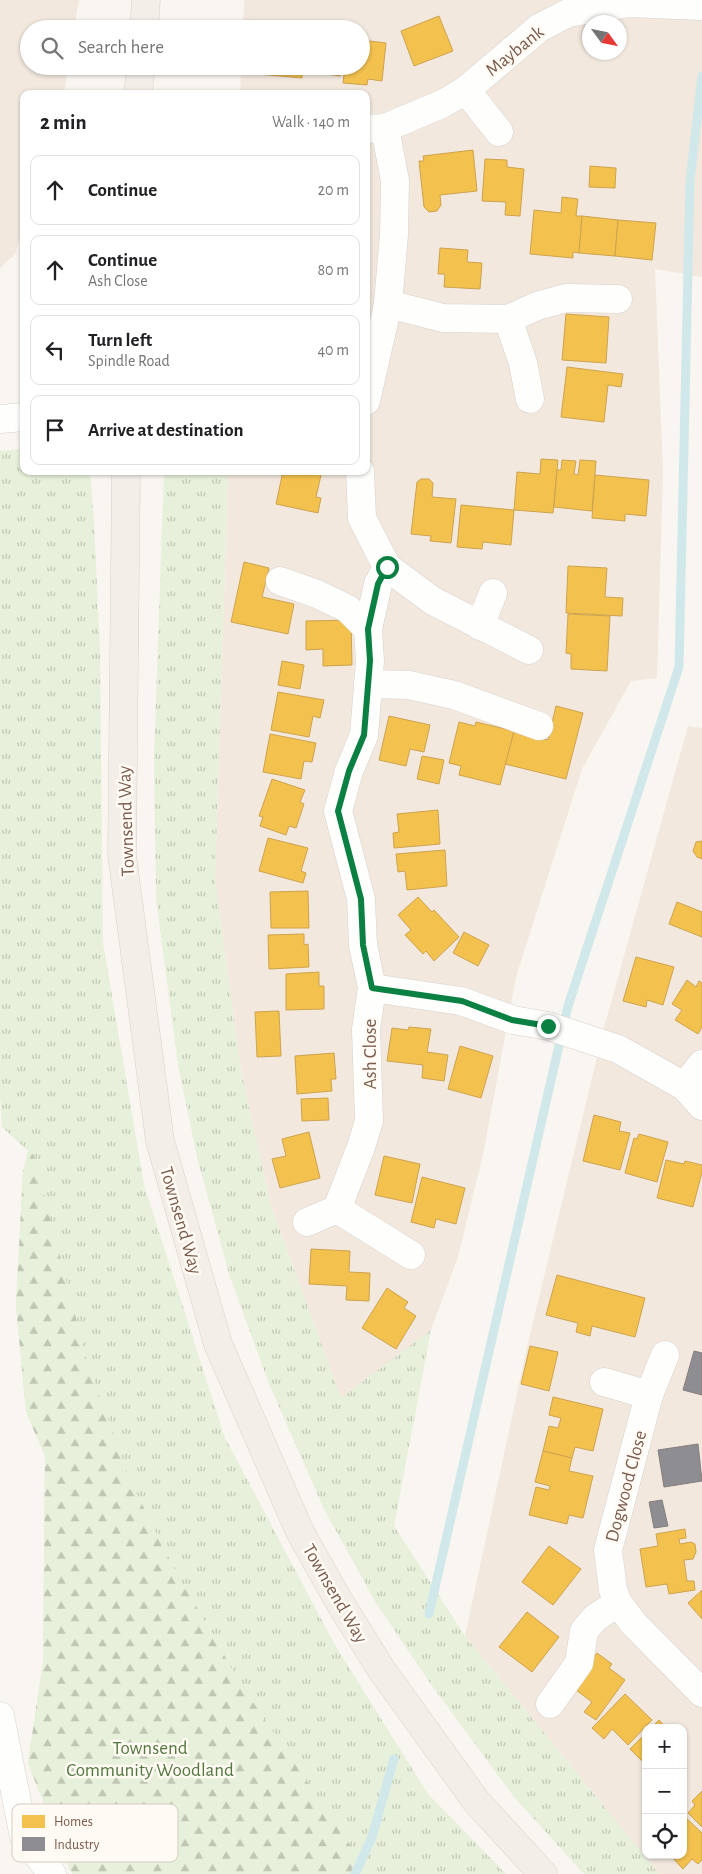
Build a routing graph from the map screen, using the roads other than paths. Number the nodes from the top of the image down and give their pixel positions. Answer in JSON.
{"nodes":[{"id":1,"x":146,"y":0,"type":"edge"},
{"id":2,"x":566,"y":6,"type":"edge"},
{"id":3,"x":698,"y":6,"type":"edge"},
{"id":4,"x":145,"y":20,"type":"edge"},
{"id":5,"x":140,"y":75,"type":"edge"},
{"id":6,"x":138,"y":90,"type":"edge"},
{"id":7,"x":466,"y":90,"type":"junction"},
{"id":8,"x":376,"y":128,"type":"edge"},
{"id":9,"x":499,"y":132,"type":"dead end"},
{"id":10,"x":618,"y":300,"type":"dead end"},
{"id":11,"x":388,"y":304,"type":"junction"},
{"id":12,"x":508,"y":319,"type":"junction"},
{"id":13,"x":370,"y":384,"type":"edge"},
{"id":14,"x":530,"y":399,"type":"dead end"},
{"id":15,"x":20,"y":418,"type":"edge"},
{"id":16,"x":0,"y":419,"type":"edge"},
{"id":17,"x":126,"y":475,"type":"edge"},
{"id":18,"x":360,"y":475,"type":"edge"},
{"id":19,"x":387,"y":567,"type":"junction"},
{"id":20,"x":280,"y":580,"type":"dead end"},
{"id":21,"x":493,"y":593,"type":"dead end"},
{"id":22,"x":480,"y":626,"type":"junction"},
{"id":23,"x":368,"y":629,"type":"junction"},
{"id":24,"x":528,"y":650,"type":"dead end"},
{"id":25,"x":369,"y":673,"type":"junction"},
{"id":26,"x":539,"y":726,"type":"dead end"},
{"id":27,"x":372,"y":988,"type":"junction"},
{"id":28,"x":702,"y":1064,"type":"edge"},
{"id":29,"x":693,"y":1096,"type":"edge"},
{"id":30,"x":337,"y":1209,"type":"junction"},
{"id":31,"x":307,"y":1222,"type":"dead end"},
{"id":32,"x":411,"y":1255,"type":"dead end"},
{"id":33,"x":665,"y":1355,"type":"dead end"},
{"id":34,"x":604,"y":1382,"type":"dead end"},
{"id":35,"x":649,"y":1395,"type":"junction"},
{"id":36,"x":618,"y":1603,"type":"junction"},
{"id":37,"x":701,"y":1689,"type":"edge"},
{"id":38,"x":550,"y":1704,"type":"dead end"},
{"id":39,"x":0,"y":1716,"type":"edge"},
{"id":40,"x":17,"y":1804,"type":"edge"},
{"id":41,"x":43,"y":1862,"type":"edge"},
{"id":42,"x":52,"y":1874,"type":"edge"},
{"id":43,"x":543,"y":1874,"type":"edge"}],
"edges":[{"from":1,"to":4,"type":"main road"},
{"from":2,"to":3,"type":"street","name":"Maybank"},
{"from":2,"to":7,"type":"street","name":"Maybank"},
{"from":5,"to":6,"type":"main road"},
{"from":7,"to":8,"type":"street","name":"Maybank"},
{"from":7,"to":9,"type":"street"},
{"from":8,"to":11,"type":"street"},
{"from":10,"to":12,"type":"street"},
{"from":11,"to":12,"type":"street"},
{"from":11,"to":13,"type":"street"},
{"from":12,"to":14,"type":"street"},
{"from":15,"to":16,"type":"street"},
{"from":17,"to":43,"type":"main road","name":"Townsend Way"},
{"from":18,"to":19,"type":"street"},
{"from":19,"to":22,"type":"street"},
{"from":19,"to":23,"type":"street","name":"Ash Close"},
{"from":20,"to":23,"type":"street"},
{"from":21,"to":22,"type":"street"},
{"from":22,"to":24,"type":"street"},
{"from":23,"to":25,"type":"street","name":"Ash Close"},
{"from":25,"to":26,"type":"street"},
{"from":25,"to":27,"type":"street","name":"Ash Close"},
{"from":27,"to":29,"type":"street"},
{"from":27,"to":30,"type":"street","name":"Ash Close"},
{"from":28,"to":29,"type":"street"},
{"from":30,"to":31,"type":"street"},
{"from":30,"to":32,"type":"street"},
{"from":33,"to":35,"type":"street","name":"Dogwood Close"},
{"from":34,"to":35,"type":"street"},
{"from":35,"to":36,"type":"street","name":"Dogwood Close"},
{"from":36,"to":37,"type":"street","name":"Dogwood Close"},
{"from":36,"to":38,"type":"street"},
{"from":39,"to":40,"type":"street"},
{"from":41,"to":42,"type":"street"}]}
